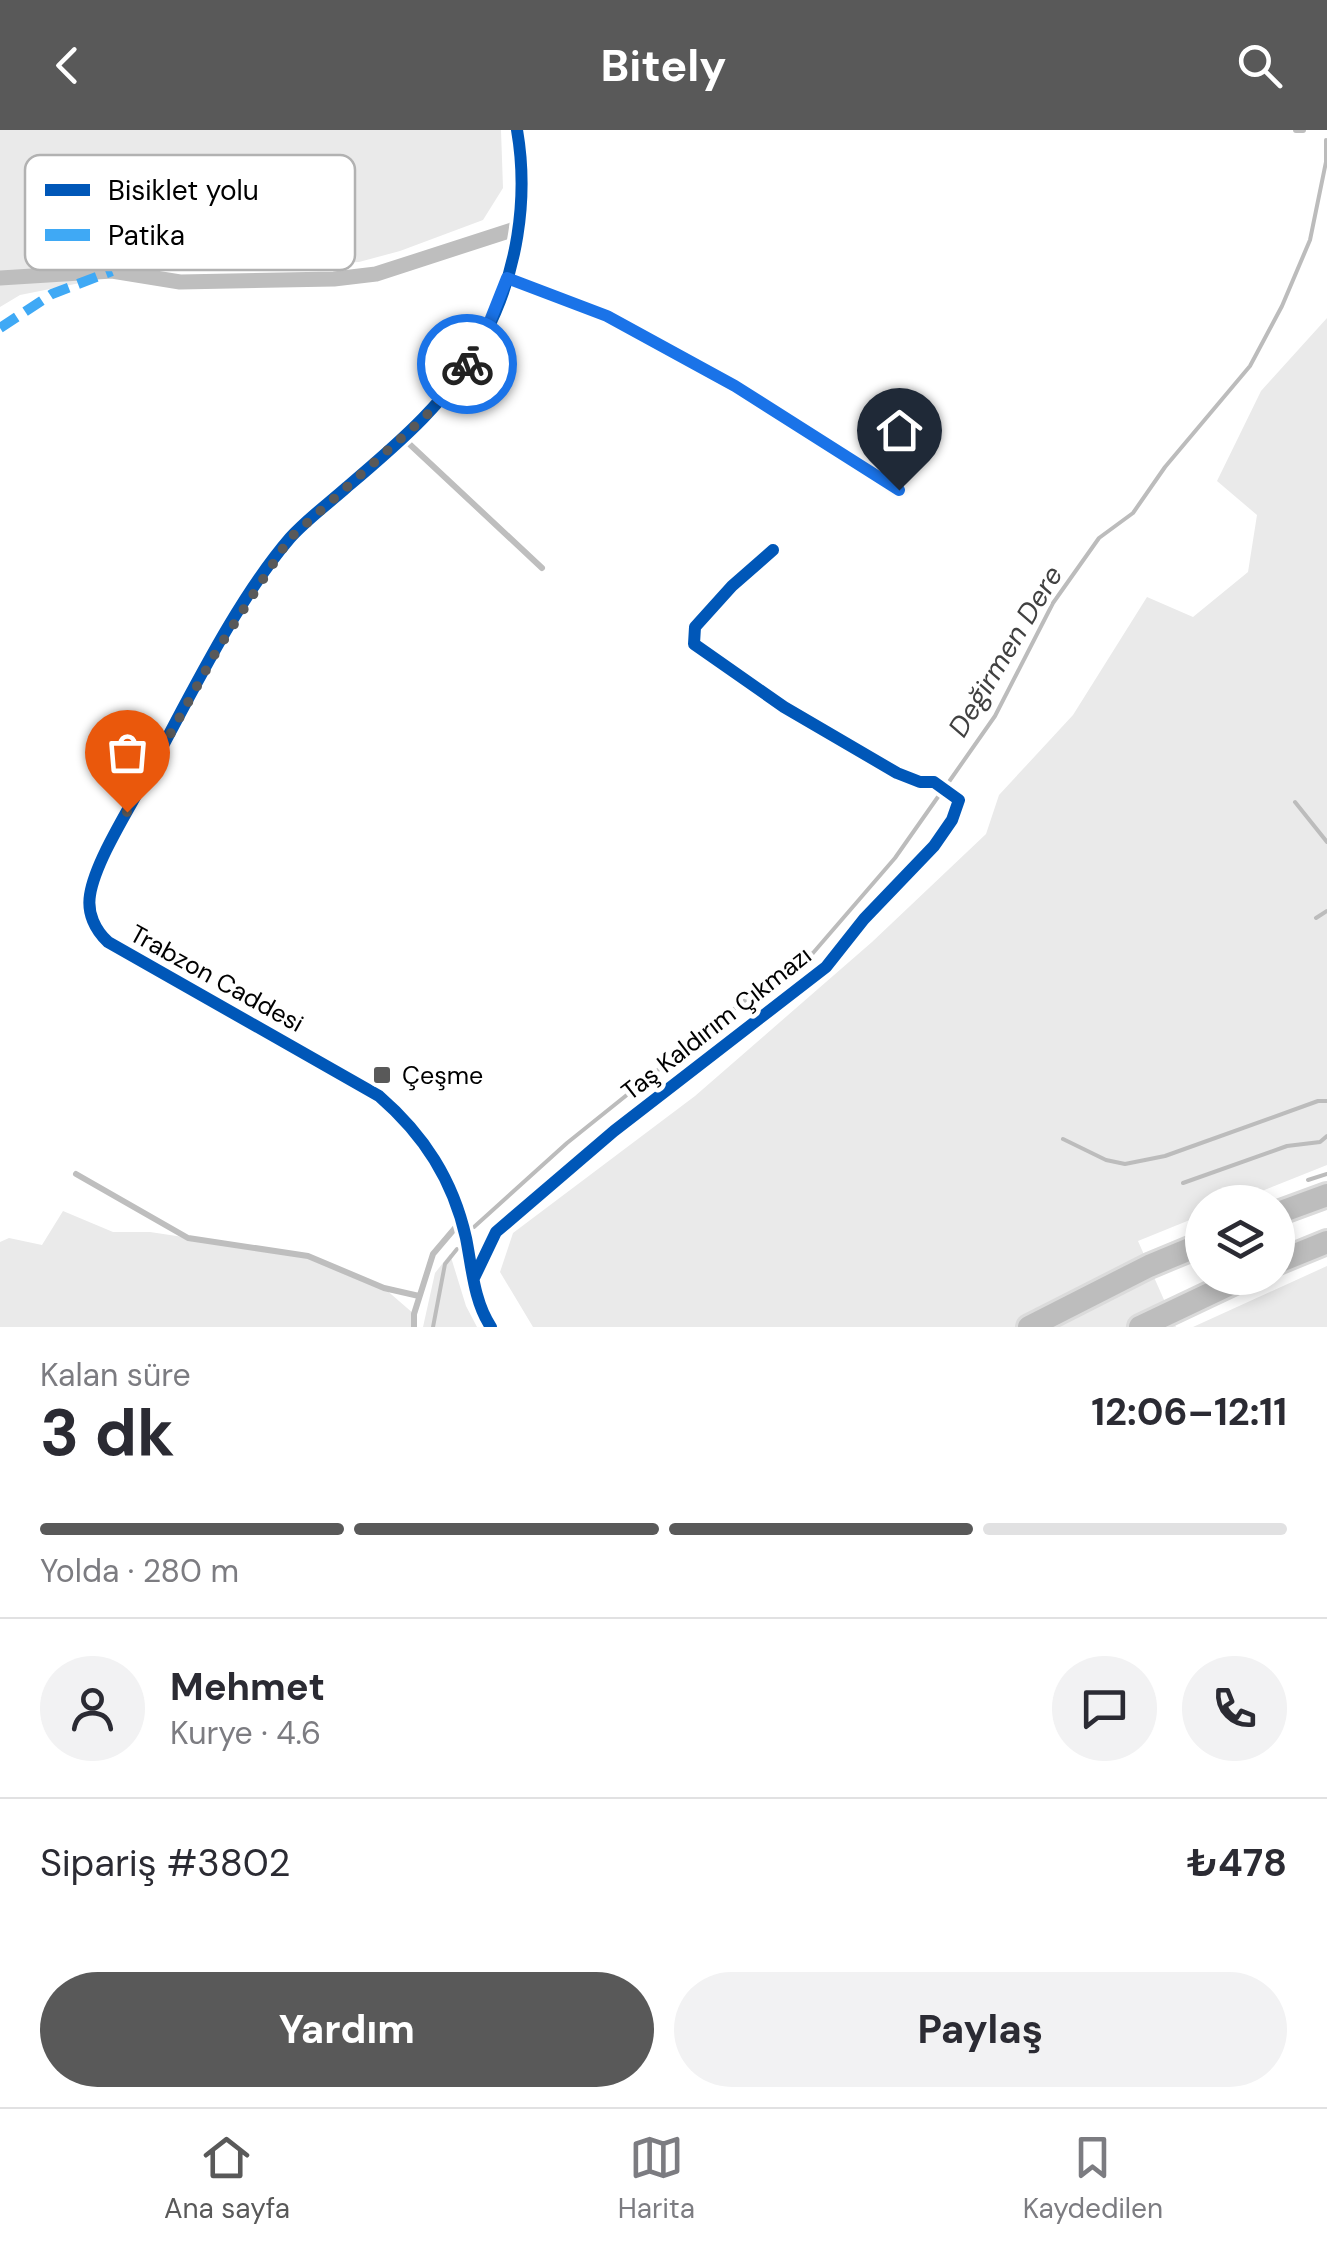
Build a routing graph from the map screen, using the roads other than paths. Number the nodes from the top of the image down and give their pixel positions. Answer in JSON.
{"nodes":[{"id":1,"x":517,"y":130,"type":"edge"},
{"id":2,"x":518,"y":228,"type":"junction"},
{"id":3,"x":0,"y":278,"type":"edge"},
{"id":4,"x":507,"y":278,"type":"junction"},
{"id":5,"x":404,"y":438,"type":"junction"},
{"id":6,"x":899,"y":490,"type":"dead end"},
{"id":7,"x":774,"y":550,"type":"dead end"},
{"id":8,"x":542,"y":568,"type":"dead end"},
{"id":9,"x":76,"y":1174,"type":"dead end"},
{"id":10,"x":1327,"y":1195,"type":"edge"},
{"id":11,"x":1295,"y":1207,"type":"edge"},
{"id":12,"x":462,"y":1220,"type":"junction"},
{"id":13,"x":1327,"y":1242,"type":"edge"},
{"id":14,"x":1185,"y":1251,"type":"edge"},
{"id":15,"x":1295,"y":1255,"type":"edge"},
{"id":16,"x":474,"y":1278,"type":"junction"},
{"id":17,"x":1206,"y":1295,"type":"edge"},
{"id":18,"x":420,"y":1296,"type":"junction"},
{"id":19,"x":414,"y":1327,"type":"edge"},
{"id":20,"x":491,"y":1327,"type":"edge"},
{"id":21,"x":1029,"y":1327,"type":"edge"},
{"id":22,"x":1140,"y":1327,"type":"edge"}],
"edges":[{"from":1,"to":2,"type":"street","name":"Trabzon Caddesi"},
{"from":2,"to":3,"type":"street"},
{"from":2,"to":4,"type":"street","name":"Trabzon Caddesi"},
{"from":4,"to":5,"type":"street","name":"Trabzon Caddesi"},
{"from":4,"to":6,"type":"lane"},
{"from":5,"to":8,"type":"lane"},
{"from":5,"to":12,"type":"street","name":"Trabzon Caddesi"},
{"from":7,"to":16,"type":"street","name":"Taş Kaldırım Çıkmazı"},
{"from":9,"to":18,"type":"lane"},
{"from":10,"to":11,"type":"highway"},
{"from":12,"to":16,"type":"street","name":"Trabzon Caddesi"},
{"from":12,"to":18,"type":"lane"},
{"from":13,"to":15,"type":"highway"},
{"from":14,"to":21,"type":"highway"},
{"from":16,"to":20,"type":"street","name":"Trabzon Caddesi"},
{"from":17,"to":22,"type":"highway"},
{"from":18,"to":19,"type":"lane"}]}
